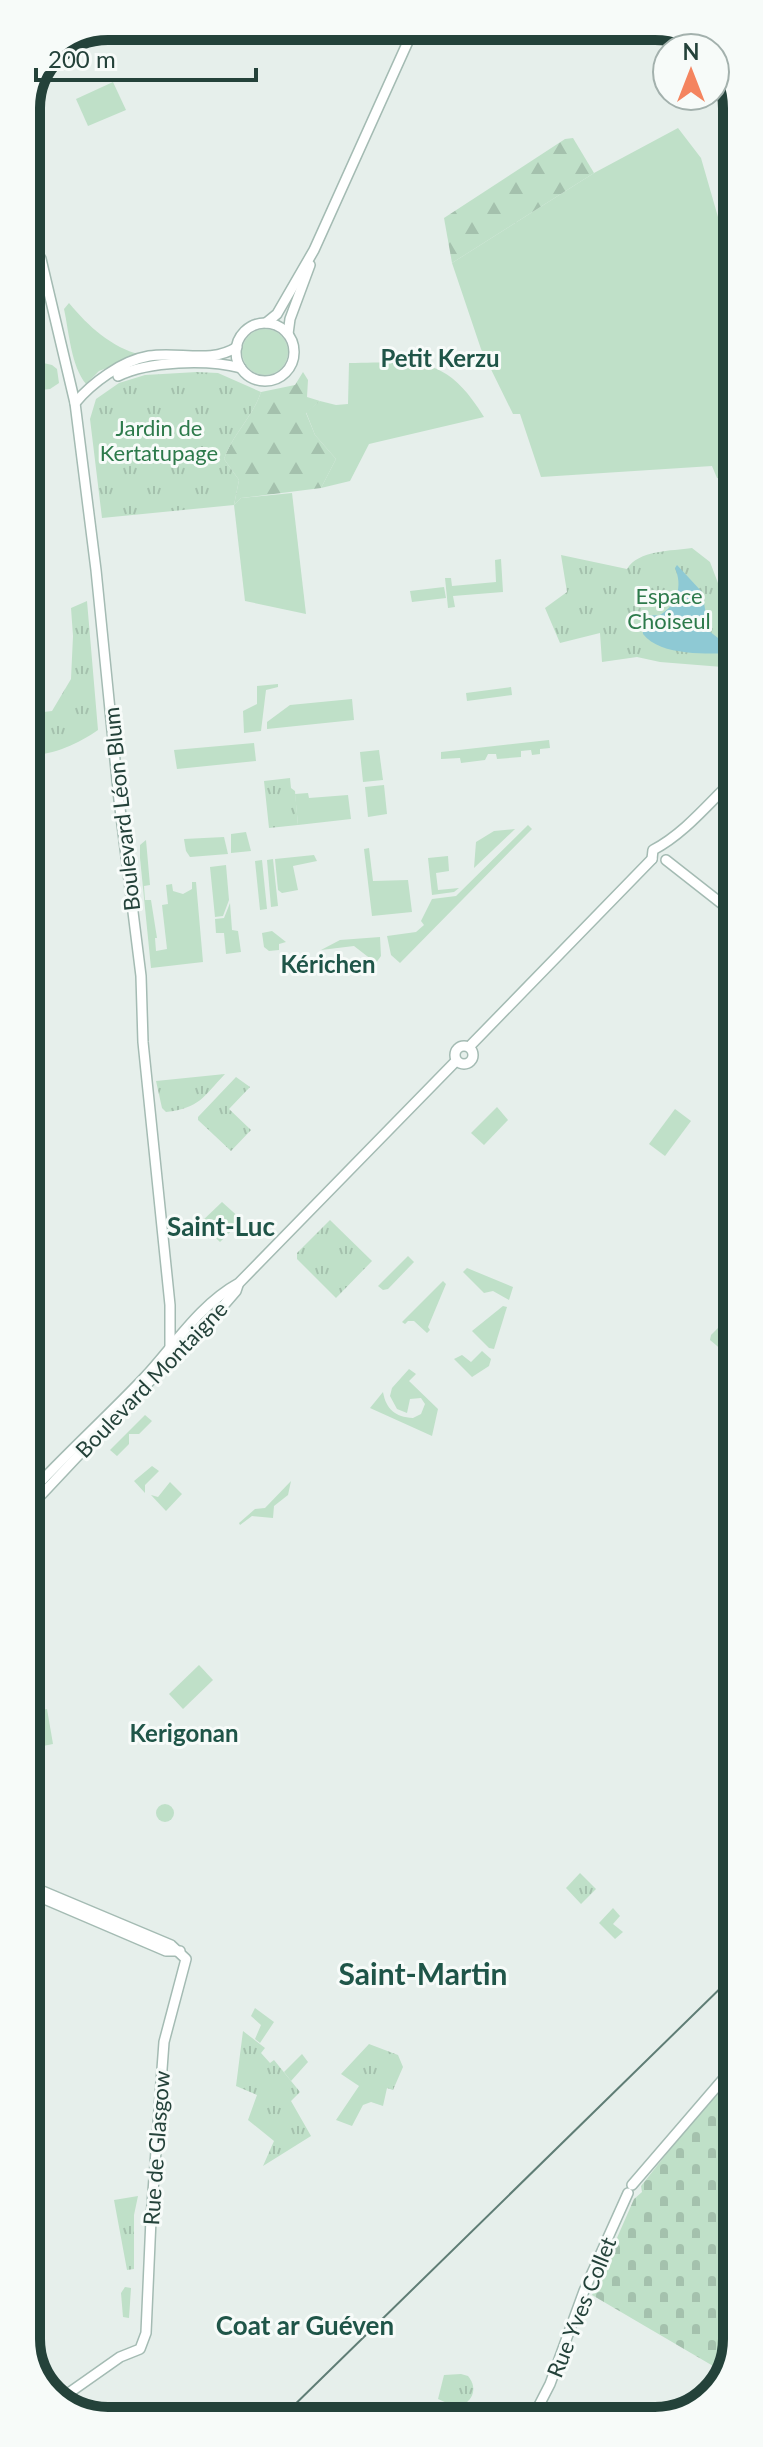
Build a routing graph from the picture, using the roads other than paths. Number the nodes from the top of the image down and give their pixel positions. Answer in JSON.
{"nodes":[{"id":1,"x":409,"y":40,"type":"edge"},
{"id":2,"x":314,"y":250,"type":"junction"},
{"id":3,"x":40,"y":258,"type":"edge"},
{"id":4,"x":266,"y":323,"type":"junction"},
{"id":5,"x":288,"y":334,"type":"junction"},
{"id":6,"x":237,"y":347,"type":"junction"},
{"id":7,"x":241,"y":368,"type":"junction"},
{"id":8,"x":75,"y":403,"type":"junction"},
{"id":9,"x":723,"y":790,"type":"edge"},
{"id":10,"x":665,"y":853,"type":"junction"},
{"id":11,"x":723,"y":901,"type":"edge"},
{"id":12,"x":239,"y":1283,"type":"junction"},
{"id":13,"x":170,"y":1305,"type":"junction"},
{"id":14,"x":186,"y":1329,"type":"junction"},
{"id":15,"x":174,"y":1350,"type":"junction"},
{"id":16,"x":40,"y":1483,"type":"edge"},
{"id":17,"x":40,"y":1496,"type":"edge"},
{"id":18,"x":40,"y":1890,"type":"edge"},
{"id":19,"x":40,"y":1897,"type":"edge"},
{"id":20,"x":180,"y":1951,"type":"junction"},
{"id":21,"x":723,"y":2079,"type":"edge"},
{"id":22,"x":68,"y":2394,"type":"edge"},
{"id":23,"x":538,"y":2407,"type":"edge"}],
"edges":[{"from":1,"to":2,"type":"main road"},
{"from":2,"to":4,"type":"main road"},
{"from":2,"to":5,"type":"main road"},
{"from":3,"to":8,"type":"main road","name":"Boulevard Léon Blum"},
{"from":4,"to":5,"type":"main road"},
{"from":4,"to":6,"type":"main road"},
{"from":5,"to":7,"type":"main road"},
{"from":6,"to":7,"type":"main road"},
{"from":6,"to":8,"type":"main road"},
{"from":7,"to":8,"type":"main road"},
{"from":8,"to":13,"type":"main road","name":"Boulevard Léon Blum"},
{"from":9,"to":10,"type":"main road"},
{"from":10,"to":11,"type":"main road"},
{"from":10,"to":12,"type":"main road","name":"Boulevard Montaigne"},
{"from":12,"to":14,"type":"main road","name":"Boulevard Montaigne"},
{"from":12,"to":15,"type":"main road","name":"Boulevard Montaigne"},
{"from":13,"to":14,"type":"main road"},
{"from":13,"to":15,"type":"main road","name":"Boulevard Léon Blum"},
{"from":14,"to":15,"type":"main road"},
{"from":15,"to":16,"type":"main road","name":"Boulevard Montaigne"},
{"from":15,"to":17,"type":"main road","name":"Boulevard Montaigne"},
{"from":18,"to":20,"type":"main road"},
{"from":19,"to":20,"type":"main road"},
{"from":20,"to":22,"type":"main road","name":"Rue de Glasgow"},
{"from":21,"to":23,"type":"main road","name":"Rue Yves Collet"}]}
